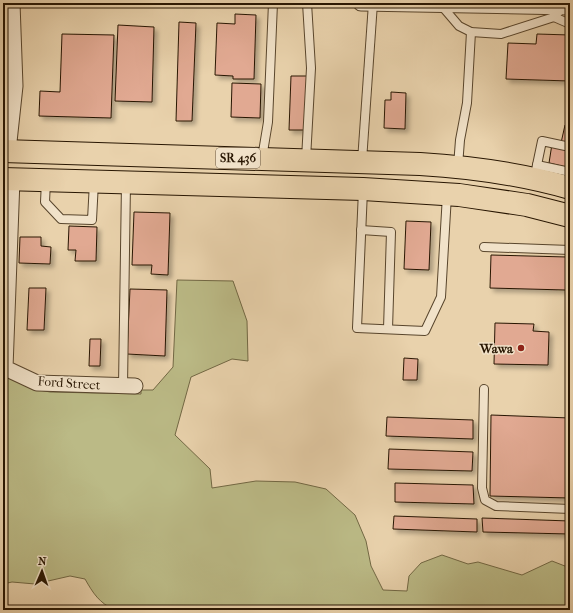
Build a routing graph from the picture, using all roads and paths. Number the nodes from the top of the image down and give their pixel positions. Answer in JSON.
{"nodes":[{"id":1,"x":12,"y":3,"type":"edge"},
{"id":2,"x":273,"y":3,"type":"edge"},
{"id":3,"x":307,"y":3,"type":"edge"},
{"id":4,"x":361,"y":3,"type":"edge"},
{"id":5,"x":373,"y":3,"type":"edge"},
{"id":6,"x":441,"y":4,"type":"junction"},
{"id":7,"x":562,"y":10,"type":"edge"},
{"id":8,"x":570,"y":24,"type":"edge"},
{"id":9,"x":471,"y":32,"type":"junction"},
{"id":10,"x":568,"y":147,"type":"edge"},
{"id":11,"x":6,"y":151,"type":"edge"},
{"id":12,"x":262,"y":159,"type":"junction"},
{"id":13,"x":306,"y":160,"type":"junction"},
{"id":14,"x":362,"y":162,"type":"junction"},
{"id":15,"x":420,"y":164,"type":"junction"},
{"id":16,"x":458,"y":166,"type":"junction"},
{"id":17,"x":535,"y":172,"type":"junction"},
{"id":18,"x":570,"y":172,"type":"edge"},
{"id":19,"x":564,"y":175,"type":"edge"},
{"id":20,"x":7,"y":179,"type":"edge"},
{"id":21,"x":46,"y":180,"type":"junction"},
{"id":22,"x":94,"y":181,"type":"junction"},
{"id":23,"x":126,"y":182,"type":"junction"},
{"id":24,"x":300,"y":188,"type":"junction"},
{"id":25,"x":363,"y":189,"type":"junction"},
{"id":26,"x":447,"y":194,"type":"junction"},
{"id":27,"x":570,"y":216,"type":"edge"},
{"id":28,"x":361,"y":230,"type":"junction"},
{"id":29,"x":484,"y":247,"type":"dead end"},
{"id":30,"x":570,"y":250,"type":"edge"},
{"id":31,"x":388,"y":329,"type":"junction"},
{"id":32,"x":129,"y":386,"type":"joint"},
{"id":33,"x":484,"y":389,"type":"dead end"},
{"id":34,"x":570,"y":509,"type":"edge"}],
"edges":[{"from":1,"to":11,"type":"street"},
{"from":2,"to":12,"type":"lane"},
{"from":3,"to":13,"type":"lane"},
{"from":4,"to":5,"type":"street"},
{"from":5,"to":6,"type":"street"},
{"from":5,"to":14,"type":"lane"},
{"from":6,"to":7,"type":"street"},
{"from":6,"to":9,"type":"lane"},
{"from":7,"to":8,"type":"lane"},
{"from":7,"to":9,"type":"lane"},
{"from":9,"to":16,"type":"lane"},
{"from":10,"to":17,"type":"lane"},
{"from":11,"to":12,"type":"main road","number":"SR 436"},
{"from":12,"to":13,"type":"main road","number":"SR 436"},
{"from":13,"to":14,"type":"main road","number":"SR 436"},
{"from":14,"to":15,"type":"main road","number":"SR 436"},
{"from":14,"to":24,"type":"main road"},
{"from":15,"to":16,"type":"main road","number":"SR 436"},
{"from":15,"to":25,"type":"main road"},
{"from":16,"to":17,"type":"main road","number":"SR 436"},
{"from":17,"to":19,"type":"main road","number":"SR 436"},
{"from":18,"to":19,"type":"lane"},
{"from":20,"to":21,"type":"main road","number":"SR 436"},
{"from":20,"to":32,"type":"street","name":"Ford Street"},
{"from":21,"to":22,"type":"main road","number":"SR 436"},
{"from":21,"to":22,"type":"lane"},
{"from":22,"to":23,"type":"main road","number":"SR 436"},
{"from":23,"to":24,"type":"main road","number":"SR 436"},
{"from":23,"to":32,"type":"lane"},
{"from":24,"to":25,"type":"main road","number":"SR 436"},
{"from":25,"to":26,"type":"main road","number":"SR 436"},
{"from":25,"to":28,"type":"lane"},
{"from":26,"to":27,"type":"main road","number":"SR 436"},
{"from":26,"to":31,"type":"lane"},
{"from":28,"to":31,"type":"lane"},
{"from":28,"to":31,"type":"lane"},
{"from":29,"to":30,"type":"lane"},
{"from":33,"to":34,"type":"lane"}]}
